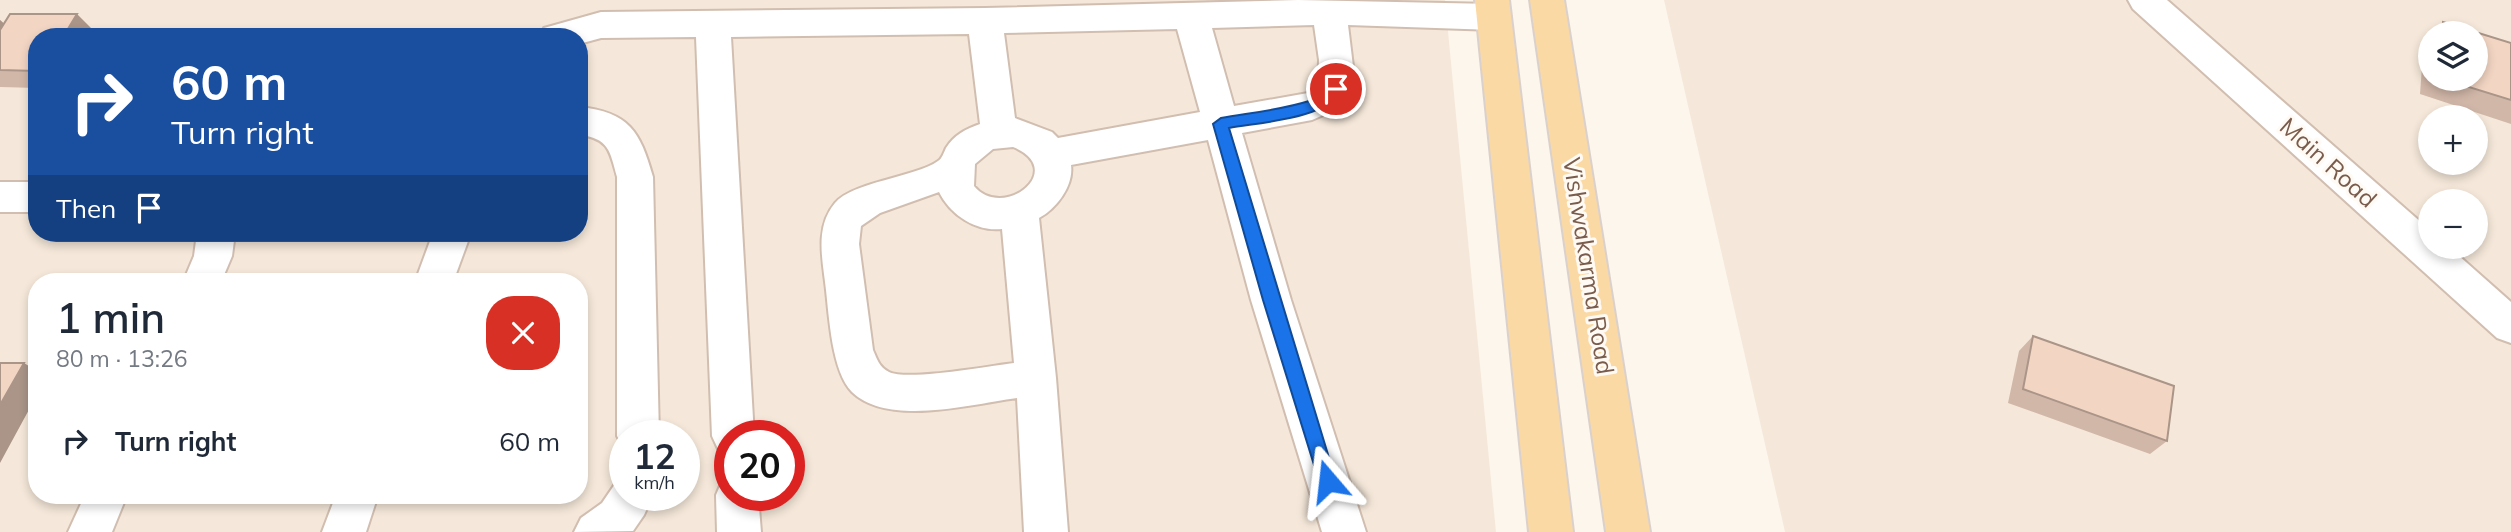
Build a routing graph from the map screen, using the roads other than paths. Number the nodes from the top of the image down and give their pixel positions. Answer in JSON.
{"nodes":[{"id":1,"x":1547,"y":0,"type":"edge"},
{"id":2,"x":2146,"y":0,"type":"edge"},
{"id":3,"x":1328,"y":6,"type":"edge"},
{"id":4,"x":1493,"y":8,"type":"edge"},
{"id":5,"x":836,"y":11,"type":"edge"},
{"id":6,"x":1191,"y":16,"type":"junction"},
{"id":7,"x":985,"y":21,"type":"junction"},
{"id":8,"x":713,"y":24,"type":"junction"},
{"id":9,"x":588,"y":28,"type":"edge"},
{"id":10,"x":588,"y":121,"type":"edge"},
{"id":11,"x":1221,"y":124,"type":"junction"},
{"id":12,"x":999,"y":133,"type":"junction"},
{"id":13,"x":1052,"y":154,"type":"junction"},
{"id":14,"x":954,"y":171,"type":"junction"},
{"id":15,"x":0,"y":197,"type":"edge"},
{"id":16,"x":28,"y":197,"type":"edge"},
{"id":17,"x":1019,"y":211,"type":"junction"},
{"id":18,"x":215,"y":242,"type":"edge"},
{"id":19,"x":449,"y":242,"type":"edge"},
{"id":20,"x":206,"y":273,"type":"edge"},
{"id":21,"x":437,"y":273,"type":"edge"},
{"id":22,"x":2511,"y":327,"type":"edge"},
{"id":23,"x":1036,"y":378,"type":"junction"},
{"id":24,"x":638,"y":420,"type":"edge"},
{"id":25,"x":732,"y":420,"type":"edge"},
{"id":26,"x":102,"y":504,"type":"edge"},
{"id":27,"x":354,"y":504,"type":"edge"},
{"id":28,"x":624,"y":511,"type":"edge"},
{"id":29,"x":738,"y":511,"type":"edge"},
{"id":30,"x":90,"y":532,"type":"edge"},
{"id":31,"x":344,"y":532,"type":"edge"},
{"id":32,"x":596,"y":532,"type":"edge"},
{"id":33,"x":739,"y":532,"type":"edge"},
{"id":34,"x":1046,"y":532,"type":"edge"},
{"id":35,"x":1344,"y":532,"type":"edge"},
{"id":36,"x":1551,"y":532,"type":"edge"},
{"id":37,"x":1628,"y":532,"type":"edge"}],
"edges":[{"from":1,"to":37,"type":"main road","name":"Vishwakarma Road"},
{"from":2,"to":22,"type":"street","name":"Main Road"},
{"from":3,"to":4,"type":"street"},
{"from":3,"to":6,"type":"street"},
{"from":3,"to":11,"type":"street"},
{"from":4,"to":36,"type":"main road"},
{"from":5,"to":7,"type":"street"},
{"from":5,"to":8,"type":"street"},
{"from":6,"to":7,"type":"street"},
{"from":6,"to":11,"type":"street"},
{"from":7,"to":12,"type":"street"},
{"from":8,"to":9,"type":"street"},
{"from":8,"to":25,"type":"street"},
{"from":10,"to":24,"type":"street"},
{"from":11,"to":13,"type":"street"},
{"from":11,"to":35,"type":"street"},
{"from":12,"to":13,"type":"street"},
{"from":12,"to":14,"type":"street"},
{"from":13,"to":17,"type":"street"},
{"from":14,"to":17,"type":"street"},
{"from":14,"to":23,"type":"street"},
{"from":15,"to":16,"type":"street"},
{"from":17,"to":23,"type":"street"},
{"from":18,"to":20,"type":"street"},
{"from":19,"to":21,"type":"street"},
{"from":23,"to":34,"type":"street"},
{"from":26,"to":30,"type":"street"},
{"from":27,"to":31,"type":"street"},
{"from":28,"to":32,"type":"street"},
{"from":29,"to":33,"type":"street"}]}
